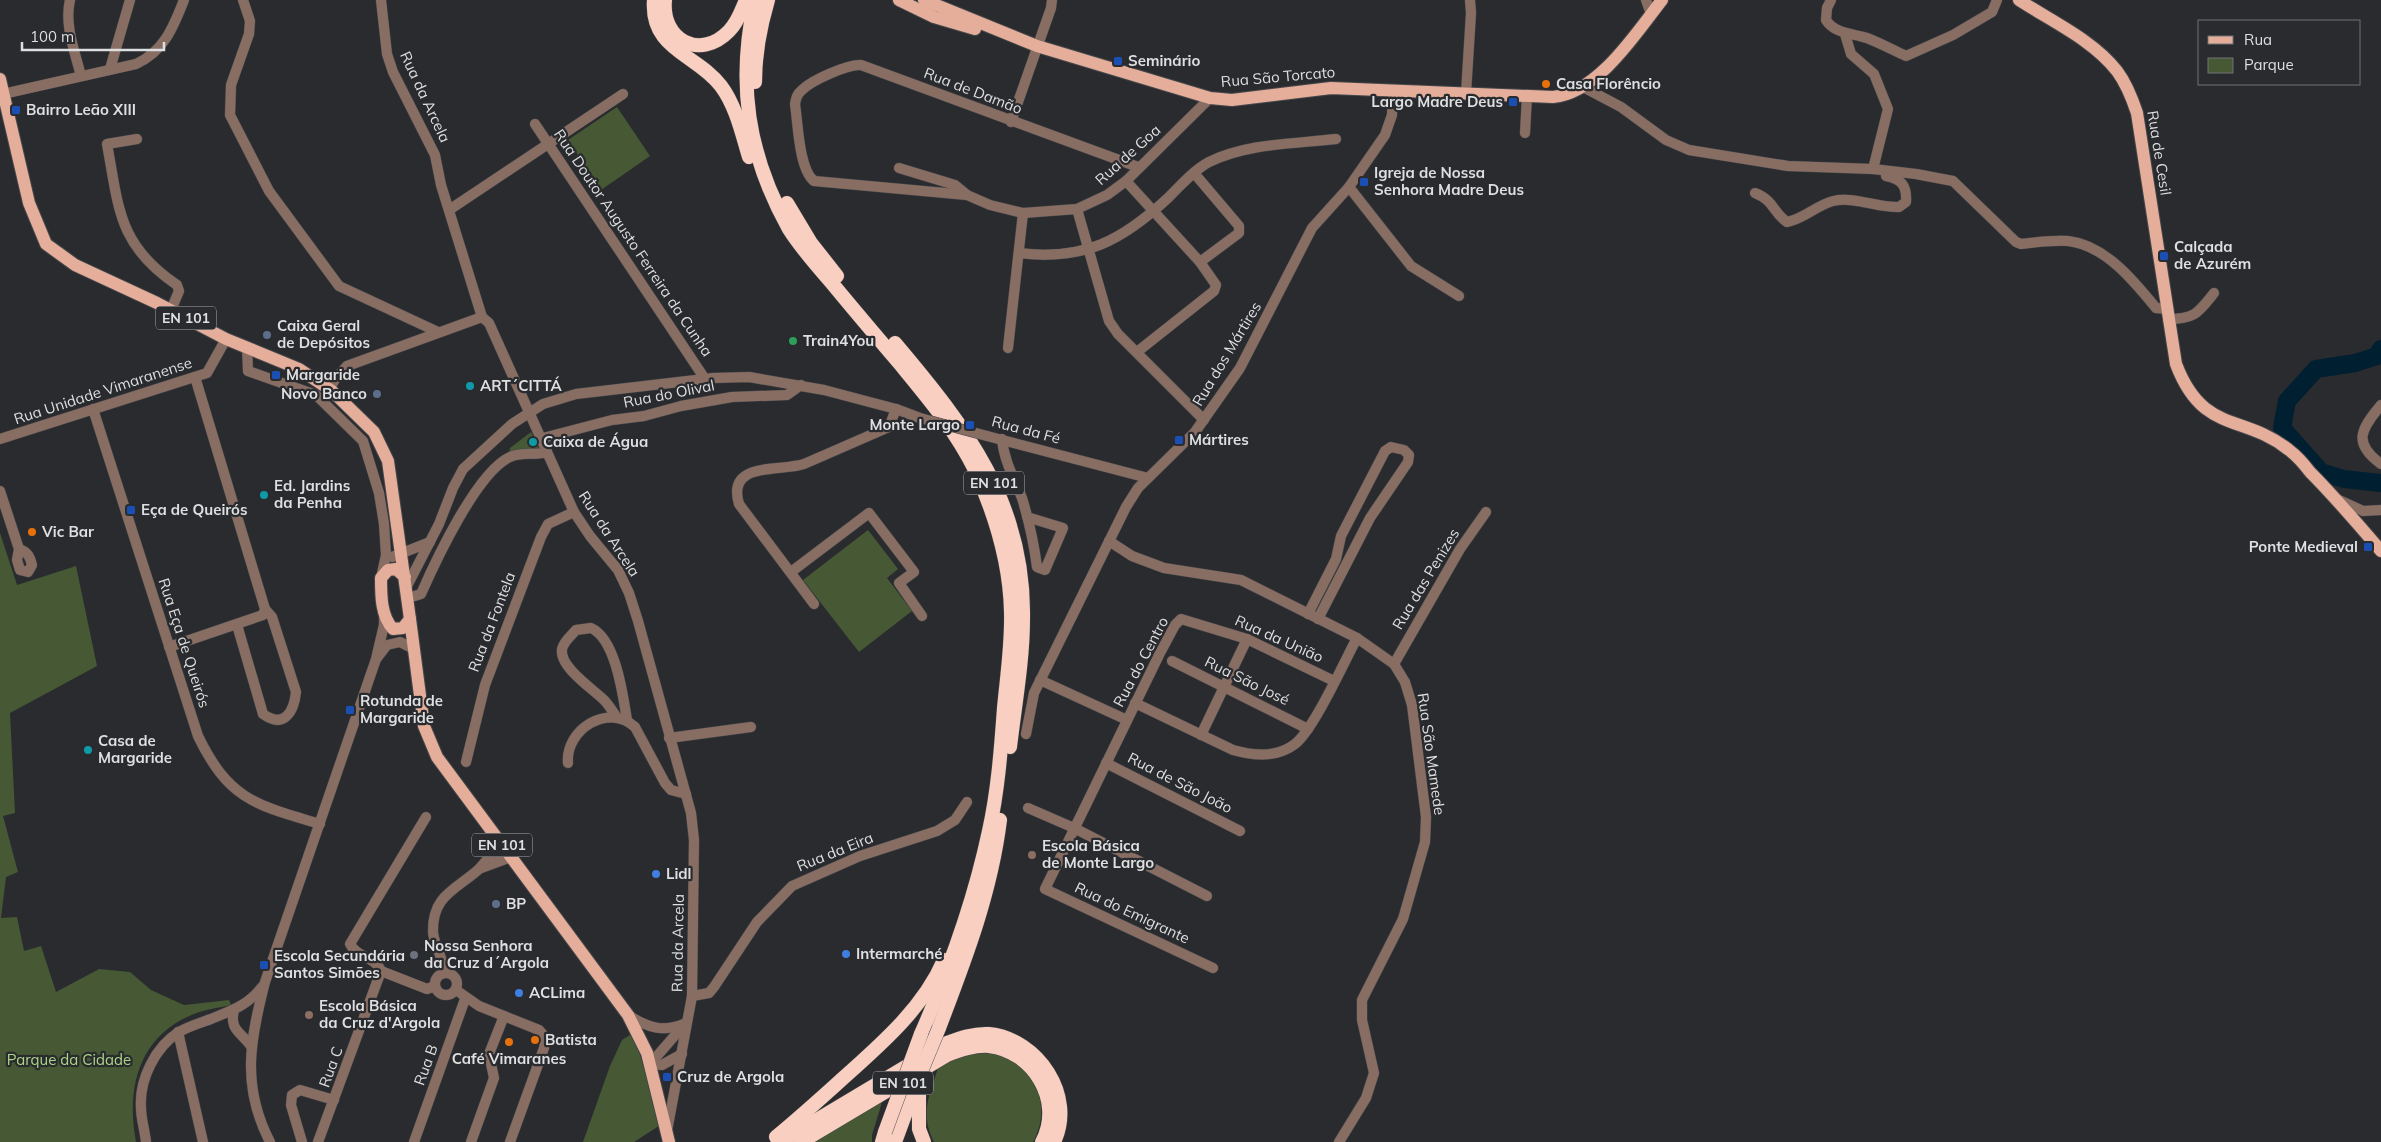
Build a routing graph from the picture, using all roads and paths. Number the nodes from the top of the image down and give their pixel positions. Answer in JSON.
{"nodes":[{"id":1,"x":70,"y":0,"type":"edge"},
{"id":2,"x":130,"y":0,"type":"edge"},
{"id":3,"x":184,"y":0,"type":"edge"},
{"id":4,"x":243,"y":0,"type":"edge"},
{"id":5,"x":381,"y":0,"type":"edge"},
{"id":6,"x":654,"y":0,"type":"edge"},
{"id":7,"x":665,"y":0,"type":"edge"},
{"id":8,"x":746,"y":0,"type":"edge"},
{"id":9,"x":755,"y":0,"type":"edge"},
{"id":10,"x":768,"y":0,"type":"edge"},
{"id":11,"x":898,"y":0,"type":"edge"},
{"id":12,"x":924,"y":0,"type":"edge"},
{"id":13,"x":1052,"y":0,"type":"edge"},
{"id":14,"x":1470,"y":0,"type":"edge"},
{"id":15,"x":1646,"y":0,"type":"edge"},
{"id":16,"x":1662,"y":0,"type":"edge"},
{"id":17,"x":1831,"y":0,"type":"edge"},
{"id":18,"x":1997,"y":0,"type":"edge"},
{"id":19,"x":2019,"y":0,"type":"edge"},
{"id":20,"x":1651,"y":14,"type":"junction"},
{"id":21,"x":1845,"y":34,"type":"junction"},
{"id":22,"x":1012,"y":37,"type":"junction"},
{"id":23,"x":1037,"y":46,"type":"junction"},
{"id":24,"x":110,"y":69,"type":"junction"},
{"id":25,"x":81,"y":76,"type":"junction"},
{"id":26,"x":0,"y":79,"type":"edge"},
{"id":27,"x":1583,"y":87,"type":"junction"},
{"id":28,"x":800,"y":91,"type":"joint"},
{"id":29,"x":1393,"y":91,"type":"junction"},
{"id":30,"x":1466,"y":93,"type":"junction"},
{"id":31,"x":3,"y":94,"type":"junction"},
{"id":32,"x":623,"y":94,"type":"dead end"},
{"id":33,"x":1527,"y":96,"type":"junction"},
{"id":34,"x":1210,"y":98,"type":"junction"},
{"id":35,"x":1011,"y":122,"type":"junction"},
{"id":36,"x":534,"y":124,"type":"dead end"},
{"id":37,"x":1525,"y":133,"type":"dead end"},
{"id":38,"x":137,"y":139,"type":"dead end"},
{"id":39,"x":1336,"y":139,"type":"dead end"},
{"id":40,"x":548,"y":144,"type":"junction"},
{"id":41,"x":899,"y":168,"type":"dead end"},
{"id":42,"x":1138,"y":168,"type":"junction"},
{"id":43,"x":1873,"y":169,"type":"junction"},
{"id":44,"x":1194,"y":173,"type":"junction"},
{"id":45,"x":1126,"y":181,"type":"junction"},
{"id":46,"x":1349,"y":187,"type":"junction"},
{"id":47,"x":1755,"y":193,"type":"dead end"},
{"id":48,"x":967,"y":195,"type":"junction"},
{"id":49,"x":1077,"y":209,"type":"junction"},
{"id":50,"x":449,"y":210,"type":"junction"},
{"id":51,"x":1153,"y":212,"type":"junction"},
{"id":52,"x":1023,"y":214,"type":"junction"},
{"id":53,"x":1089,"y":250,"type":"junction"},
{"id":54,"x":1018,"y":253,"type":"junction"},
{"id":55,"x":811,"y":259,"type":"junction"},
{"id":56,"x":1200,"y":262,"type":"junction"},
{"id":57,"x":2214,"y":293,"type":"dead end"},
{"id":58,"x":1459,"y":296,"type":"dead end"},
{"id":59,"x":171,"y":310,"type":"junction"},
{"id":60,"x":2167,"y":314,"type":"junction"},
{"id":61,"x":482,"y":317,"type":"junction"},
{"id":62,"x":438,"y":332,"type":"junction"},
{"id":63,"x":226,"y":340,"type":"junction"},
{"id":64,"x":247,"y":348,"type":"junction"},
{"id":65,"x":1008,"y":348,"type":"dead end"},
{"id":66,"x":1136,"y":352,"type":"junction"},
{"id":67,"x":195,"y":377,"type":"junction"},
{"id":68,"x":705,"y":379,"type":"junction"},
{"id":69,"x":801,"y":385,"type":"junction"},
{"id":70,"x":329,"y":389,"type":"junction"},
{"id":71,"x":2381,"y":405,"type":"edge"},
{"id":72,"x":93,"y":409,"type":"junction"},
{"id":73,"x":896,"y":410,"type":"junction"},
{"id":74,"x":530,"y":412,"type":"junction"},
{"id":75,"x":1204,"y":420,"type":"junction"},
{"id":76,"x":543,"y":438,"type":"junction"},
{"id":77,"x":0,"y":439,"type":"edge"},
{"id":78,"x":1002,"y":439,"type":"junction"},
{"id":79,"x":548,"y":452,"type":"junction"},
{"id":80,"x":2381,"y":464,"type":"edge"},
{"id":81,"x":1148,"y":478,"type":"junction"},
{"id":82,"x":0,"y":491,"type":"edge"},
{"id":83,"x":2336,"y":498,"type":"junction"},
{"id":84,"x":2381,"y":510,"type":"edge"},
{"id":85,"x":574,"y":512,"type":"junction"},
{"id":86,"x":1486,"y":512,"type":"dead end"},
{"id":87,"x":1027,"y":517,"type":"junction"},
{"id":88,"x":1109,"y":541,"type":"junction"},
{"id":89,"x":430,"y":542,"type":"junction"},
{"id":90,"x":19,"y":549,"type":"dead end"},
{"id":91,"x":2381,"y":551,"type":"edge"},
{"id":92,"x":397,"y":555,"type":"junction"},
{"id":93,"x":791,"y":572,"type":"junction"},
{"id":94,"x":384,"y":574,"type":"junction"},
{"id":95,"x":406,"y":588,"type":"junction"},
{"id":96,"x":814,"y":604,"type":"dead end"},
{"id":97,"x":265,"y":609,"type":"junction"},
{"id":98,"x":384,"y":610,"type":"junction"},
{"id":99,"x":922,"y":616,"type":"dead end"},
{"id":100,"x":1313,"y":616,"type":"junction"},
{"id":101,"x":410,"y":619,"type":"junction"},
{"id":102,"x":1181,"y":619,"type":"joint"},
{"id":103,"x":237,"y":625,"type":"junction"},
{"id":104,"x":395,"y":629,"type":"junction"},
{"id":105,"x":1247,"y":638,"type":"junction"},
{"id":106,"x":1357,"y":638,"type":"junction"},
{"id":107,"x":387,"y":645,"type":"junction"},
{"id":108,"x":169,"y":647,"type":"junction"},
{"id":109,"x":414,"y":653,"type":"junction"},
{"id":110,"x":376,"y":658,"type":"junction"},
{"id":111,"x":1172,"y":661,"type":"dead end"},
{"id":112,"x":1394,"y":664,"type":"junction"},
{"id":113,"x":1040,"y":680,"type":"junction"},
{"id":114,"x":1334,"y":681,"type":"junction"},
{"id":115,"x":1224,"y":687,"type":"junction"},
{"id":116,"x":1135,"y":703,"type":"junction"},
{"id":117,"x":616,"y":716,"type":"junction"},
{"id":118,"x":627,"y":720,"type":"junction"},
{"id":119,"x":1127,"y":720,"type":"junction"},
{"id":120,"x":751,"y":727,"type":"dead end"},
{"id":121,"x":1308,"y":729,"type":"junction"},
{"id":122,"x":1026,"y":734,"type":"dead end"},
{"id":123,"x":1201,"y":735,"type":"junction"},
{"id":124,"x":669,"y":738,"type":"junction"},
{"id":125,"x":466,"y":762,"type":"dead end"},
{"id":126,"x":568,"y":763,"type":"dead end"},
{"id":127,"x":1106,"y":763,"type":"junction"},
{"id":128,"x":686,"y":794,"type":"junction"},
{"id":129,"x":967,"y":802,"type":"dead end"},
{"id":130,"x":1028,"y":808,"type":"dead end"},
{"id":131,"x":426,"y":817,"type":"dead end"},
{"id":132,"x":320,"y":824,"type":"junction"},
{"id":133,"x":1074,"y":828,"type":"junction"},
{"id":134,"x":1240,"y":831,"type":"dead end"},
{"id":135,"x":500,"y":843,"type":"junction"},
{"id":136,"x":511,"y":857,"type":"junction"},
{"id":137,"x":480,"y":868,"type":"junction"},
{"id":138,"x":1207,"y":896,"type":"dead end"},
{"id":139,"x":964,"y":927,"type":"junction"},
{"id":140,"x":1213,"y":968,"type":"dead end"},
{"id":141,"x":381,"y":971,"type":"junction"},
{"id":142,"x":444,"y":973,"type":"junction"},
{"id":143,"x":265,"y":982,"type":"junction"},
{"id":144,"x":435,"y":986,"type":"junction"},
{"id":145,"x":456,"y":990,"type":"junction"},
{"id":146,"x":692,"y":996,"type":"junction"},
{"id":147,"x":465,"y":999,"type":"junction"},
{"id":148,"x":245,"y":1004,"type":"junction"},
{"id":149,"x":234,"y":1010,"type":"junction"},
{"id":150,"x":257,"y":1014,"type":"junction"},
{"id":151,"x":628,"y":1015,"type":"junction"},
{"id":152,"x":504,"y":1016,"type":"junction"},
{"id":153,"x":206,"y":1020,"type":"junction"},
{"id":154,"x":686,"y":1023,"type":"junction"},
{"id":155,"x":236,"y":1029,"type":"junction"},
{"id":156,"x":178,"y":1032,"type":"junction"},
{"id":157,"x":249,"y":1035,"type":"junction"},
{"id":158,"x":682,"y":1054,"type":"junction"},
{"id":159,"x":650,"y":1064,"type":"junction"},
{"id":160,"x":334,"y":1100,"type":"junction"},
{"id":161,"x":912,"y":1106,"type":"junction"},
{"id":162,"x":668,"y":1136,"type":"edge"},
{"id":163,"x":888,"y":1139,"type":"edge"},
{"id":164,"x":146,"y":1142,"type":"edge"},
{"id":165,"x":204,"y":1142,"type":"edge"},
{"id":166,"x":270,"y":1142,"type":"edge"},
{"id":167,"x":302,"y":1142,"type":"edge"},
{"id":168,"x":318,"y":1142,"type":"edge"},
{"id":169,"x":414,"y":1142,"type":"edge"},
{"id":170,"x":471,"y":1142,"type":"edge"},
{"id":171,"x":510,"y":1142,"type":"edge"},
{"id":172,"x":770,"y":1142,"type":"edge"},
{"id":173,"x":780,"y":1142,"type":"edge"},
{"id":174,"x":801,"y":1142,"type":"edge"},
{"id":175,"x":924,"y":1142,"type":"edge"},
{"id":176,"x":1042,"y":1142,"type":"edge"},
{"id":177,"x":1054,"y":1142,"type":"edge"},
{"id":178,"x":1339,"y":1142,"type":"edge"}],
"edges":[{"from":1,"to":25,"type":"street"},
{"from":2,"to":24,"type":"street"},
{"from":3,"to":24,"type":"street"},
{"from":4,"to":62,"type":"street"},
{"from":5,"to":50,"type":"street","name":"Rua da Arcela"},
{"from":6,"to":55,"type":"highway"},
{"from":7,"to":8,"type":"highway"},
{"from":9,"to":55,"type":"highway","number":"EN 101"},
{"from":10,"to":161,"type":"highway","number":"EN 101","bridge":true},
{"from":11,"to":22,"type":"main road","name":"Rua São Torcato"},
{"from":12,"to":22,"type":"main road","name":"Rua São Torcato"},
{"from":13,"to":23,"type":"street"},
{"from":14,"to":30,"type":"street"},
{"from":15,"to":20,"type":"street"},
{"from":16,"to":20,"type":"main road"},
{"from":17,"to":21,"type":"street"},
{"from":18,"to":21,"type":"street"},
{"from":19,"to":60,"type":"main road","name":"Rua de Cesil"},
{"from":20,"to":27,"type":"main road"},
{"from":21,"to":43,"type":"street"},
{"from":22,"to":23,"type":"main road","name":"Rua São Torcato"},
{"from":23,"to":34,"type":"main road","name":"Rua São Torcato"},
{"from":23,"to":35,"type":"street"},
{"from":24,"to":25,"type":"street"},
{"from":25,"to":31,"type":"street"},
{"from":26,"to":31,"type":"main road","number":"EN 101"},
{"from":27,"to":33,"type":"main road","name":"Rua São Torcato"},
{"from":27,"to":43,"type":"street"},
{"from":28,"to":35,"type":"street","name":"Rua de Damão"},
{"from":28,"to":48,"type":"street","name":"Rua de Goa"},
{"from":29,"to":30,"type":"main road","name":"Rua São Torcato"},
{"from":29,"to":34,"type":"main road","name":"Rua São Torcato"},
{"from":29,"to":46,"type":"street","name":"Rua dos Mártires"},
{"from":30,"to":33,"type":"main road","name":"Rua São Torcato"},
{"from":31,"to":59,"type":"main road","number":"EN 101"},
{"from":32,"to":40,"type":"street"},
{"from":33,"to":37,"type":"street"},
{"from":34,"to":42,"type":"street","name":"Rua de Goa"},
{"from":35,"to":42,"type":"street","name":"Rua de Damão"},
{"from":36,"to":40,"type":"street","name":"Rua Doutor Augusto Ferreira da Cunha"},
{"from":38,"to":59,"type":"street"},
{"from":39,"to":44,"type":"street"},
{"from":40,"to":50,"type":"street"},
{"from":40,"to":68,"type":"street","name":"Rua Doutor Augusto Ferreira da Cunha"},
{"from":41,"to":48,"type":"street","name":"Rua de Goa"},
{"from":42,"to":45,"type":"street","name":"Rua de Goa"},
{"from":43,"to":47,"type":"street"},
{"from":43,"to":60,"type":"street"},
{"from":44,"to":51,"type":"street"},
{"from":44,"to":56,"type":"street"},
{"from":45,"to":49,"type":"street","name":"Rua de Goa"},
{"from":45,"to":51,"type":"street"},
{"from":46,"to":58,"type":"street"},
{"from":46,"to":75,"type":"street","name":"Rua dos Mártires"},
{"from":48,"to":52,"type":"street","name":"Rua de Goa"},
{"from":49,"to":52,"type":"street","name":"Rua de Goa"},
{"from":49,"to":53,"type":"street"},
{"from":50,"to":61,"type":"street","name":"Rua da Arcela"},
{"from":51,"to":53,"type":"street"},
{"from":51,"to":56,"type":"street"},
{"from":52,"to":54,"type":"street"},
{"from":53,"to":54,"type":"street"},
{"from":53,"to":66,"type":"street"},
{"from":54,"to":65,"type":"street"},
{"from":55,"to":139,"type":"highway","number":"EN 101"},
{"from":56,"to":66,"type":"street"},
{"from":57,"to":60,"type":"street"},
{"from":59,"to":63,"type":"main road","number":"EN 101"},
{"from":60,"to":83,"type":"main road","name":"Rua de Cesil"},
{"from":61,"to":62,"type":"street"},
{"from":61,"to":74,"type":"street","name":"Rua da Arcela"},
{"from":62,"to":70,"type":"street"},
{"from":63,"to":64,"type":"main road","number":"EN 101"},
{"from":63,"to":67,"type":"street","name":"Rua Unidade Vimaranense"},
{"from":64,"to":70,"type":"main road","number":"EN 101"},
{"from":64,"to":94,"type":"street"},
{"from":66,"to":75,"type":"street"},
{"from":67,"to":72,"type":"street","name":"Rua Unidade Vimaranense"},
{"from":67,"to":97,"type":"street"},
{"from":68,"to":69,"type":"street","name":"Rua da Fé"},
{"from":68,"to":74,"type":"street","name":"Rua da Fé"},
{"from":69,"to":73,"type":"street","name":"Rua da Fé"},
{"from":69,"to":76,"type":"street","name":"Rua do Olival"},
{"from":70,"to":92,"type":"main road","number":"EN 101"},
{"from":71,"to":80,"type":"street"},
{"from":72,"to":77,"type":"street","name":"Rua Unidade Vimaranense"},
{"from":72,"to":108,"type":"street","name":"Rua Eça de Queirós"},
{"from":73,"to":78,"type":"street","name":"Rua da Fé","bridge":true},
{"from":73,"to":93,"type":"street"},
{"from":74,"to":76,"type":"street","name":"Rua da Arcela"},
{"from":74,"to":89,"type":"street","name":"Rua da Fé"},
{"from":75,"to":81,"type":"street","name":"Rua dos Mártires"},
{"from":76,"to":79,"type":"street","name":"Rua da Arcela"},
{"from":78,"to":81,"type":"street","name":"Rua da Fé"},
{"from":78,"to":87,"type":"street"},
{"from":79,"to":85,"type":"street","name":"Rua da Arcela"},
{"from":79,"to":95,"type":"street"},
{"from":81,"to":88,"type":"street","name":"Rua dos Mártires"},
{"from":82,"to":90,"type":"street"},
{"from":83,"to":84,"type":"street"},
{"from":83,"to":91,"type":"main road","name":"Rua de Cesil"},
{"from":85,"to":124,"type":"street","name":"Rua da Arcela"},
{"from":85,"to":125,"type":"street","name":"Rua da Fontela"},
{"from":86,"to":112,"type":"street","name":"Rua das Penizes"},
{"from":87,"to":87,"type":"street"},
{"from":88,"to":100,"type":"street","name":"Rua São Mamede"},
{"from":88,"to":113,"type":"street","name":"Rua dos Mártires"},
{"from":89,"to":92,"type":"street"},
{"from":89,"to":95,"type":"street","name":"Rua da Fé"},
{"from":92,"to":94,"type":"main road","number":"EN 101"},
{"from":92,"to":95,"type":"main road","number":"EN 101"},
{"from":93,"to":96,"type":"street"},
{"from":93,"to":99,"type":"street"},
{"from":94,"to":95,"type":"main road"},
{"from":94,"to":98,"type":"main road","number":"EN 101"},
{"from":95,"to":101,"type":"main road","number":"EN 101"},
{"from":97,"to":103,"type":"street"},
{"from":97,"to":103,"type":"street"},
{"from":98,"to":104,"type":"main road","number":"EN 101"},
{"from":98,"to":110,"type":"street"},
{"from":100,"to":100,"type":"street"},
{"from":100,"to":106,"type":"street","name":"Rua São Mamede"},
{"from":101,"to":104,"type":"main road"},
{"from":101,"to":109,"type":"main road","number":"EN 101"},
{"from":102,"to":105,"type":"street","name":"Rua da União"},
{"from":102,"to":116,"type":"street","name":"Rua do Centro"},
{"from":103,"to":108,"type":"street"},
{"from":104,"to":107,"type":"street"},
{"from":104,"to":109,"type":"main road","number":"EN 101"},
{"from":105,"to":114,"type":"street","name":"Rua da União"},
{"from":105,"to":115,"type":"street"},
{"from":106,"to":112,"type":"street","name":"Rua São Mamede"},
{"from":106,"to":114,"type":"street"},
{"from":107,"to":109,"type":"street"},
{"from":107,"to":110,"type":"street"},
{"from":108,"to":132,"type":"street","name":"Rua Eça de Queirós"},
{"from":109,"to":135,"type":"main road","number":"EN 101"},
{"from":110,"to":132,"type":"street"},
{"from":111,"to":115,"type":"street","name":"Rua São José"},
{"from":112,"to":178,"type":"street","name":"Rua São Mamede"},
{"from":113,"to":119,"type":"street"},
{"from":113,"to":122,"type":"street","name":"Rua dos Mártires"},
{"from":114,"to":121,"type":"street"},
{"from":115,"to":121,"type":"street","name":"Rua São José"},
{"from":115,"to":123,"type":"street"},
{"from":116,"to":119,"type":"street","name":"Rua do Centro"},
{"from":116,"to":123,"type":"street"},
{"from":117,"to":118,"type":"street"},
{"from":117,"to":118,"type":"street"},
{"from":117,"to":126,"type":"street"},
{"from":118,"to":128,"type":"street"},
{"from":119,"to":127,"type":"street","name":"Rua do Emigrante"},
{"from":120,"to":124,"type":"street"},
{"from":121,"to":123,"type":"street"},
{"from":124,"to":128,"type":"street","name":"Rua da Arcela"},
{"from":127,"to":133,"type":"street","name":"Rua do Emigrante"},
{"from":127,"to":134,"type":"street","name":"Rua de São João"},
{"from":128,"to":146,"type":"street","name":"Rua da Arcela"},
{"from":129,"to":146,"type":"street","name":"Rua da Eira"},
{"from":130,"to":133,"type":"street"},
{"from":131,"to":141,"type":"street"},
{"from":132,"to":143,"type":"street"},
{"from":133,"to":138,"type":"street"},
{"from":133,"to":140,"type":"street","name":"Rua do Emigrante"},
{"from":135,"to":136,"type":"main road","number":"EN 101"},
{"from":135,"to":137,"type":"street"},
{"from":136,"to":137,"type":"street"},
{"from":136,"to":151,"type":"main road","number":"EN 101"},
{"from":137,"to":142,"type":"street"},
{"from":139,"to":163,"type":"highway","number":"EN 101","bridge":true},
{"from":139,"to":172,"type":"highway"},
{"from":141,"to":144,"type":"street"},
{"from":141,"to":160,"type":"street","name":"Rua C"},
{"from":142,"to":144,"type":"street"},
{"from":142,"to":145,"type":"street"},
{"from":143,"to":148,"type":"street"},
{"from":143,"to":150,"type":"street"},
{"from":144,"to":145,"type":"street"},
{"from":145,"to":147,"type":"street"},
{"from":146,"to":154,"type":"street","name":"Rua da Arcela"},
{"from":147,"to":152,"type":"street"},
{"from":147,"to":169,"type":"street","name":"Rua B"},
{"from":148,"to":149,"type":"street"},
{"from":148,"to":150,"type":"street"},
{"from":149,"to":153,"type":"street"},
{"from":149,"to":155,"type":"street"},
{"from":150,"to":157,"type":"street"},
{"from":151,"to":154,"type":"street"},
{"from":151,"to":159,"type":"main road","number":"EN 101"},
{"from":152,"to":170,"type":"street"},
{"from":152,"to":171,"type":"street"},
{"from":153,"to":155,"type":"street"},
{"from":153,"to":156,"type":"street"},
{"from":154,"to":158,"type":"street","name":"Rua da Arcela"},
{"from":154,"to":159,"type":"street"},
{"from":155,"to":157,"type":"street"},
{"from":156,"to":164,"type":"street"},
{"from":156,"to":165,"type":"street"},
{"from":157,"to":166,"type":"street"},
{"from":158,"to":159,"type":"street"},
{"from":158,"to":162,"type":"street","name":"Rua da Arcela"},
{"from":159,"to":162,"type":"main road","number":"EN 101"},
{"from":160,"to":167,"type":"street"},
{"from":160,"to":168,"type":"street","name":"Rua C"},
{"from":161,"to":163,"type":"highway"},
{"from":161,"to":175,"type":"highway"},
{"from":173,"to":177,"type":"highway"},
{"from":174,"to":176,"type":"highway"}]}
